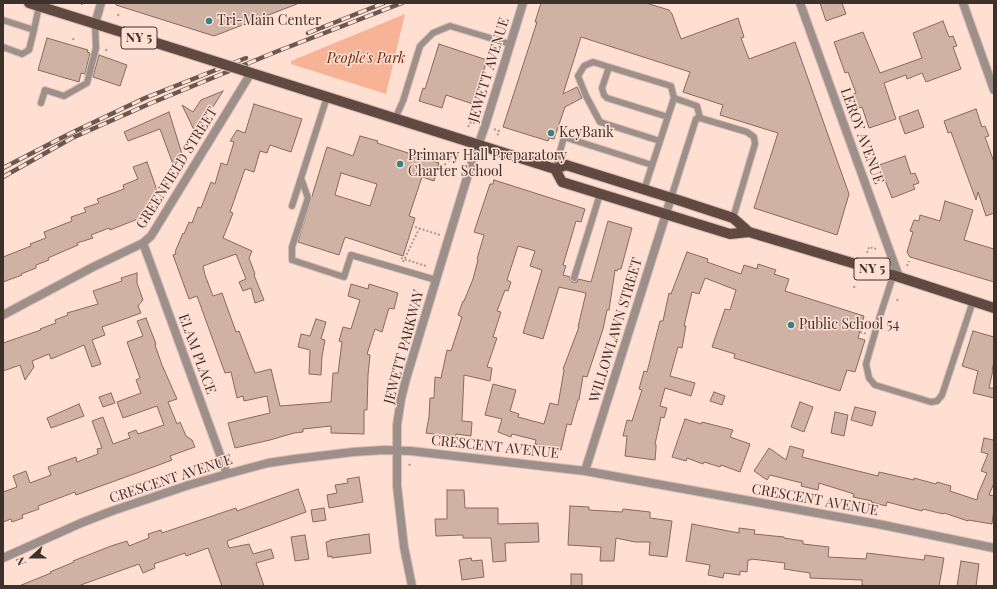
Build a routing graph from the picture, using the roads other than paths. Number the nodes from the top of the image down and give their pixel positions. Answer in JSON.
{"nodes":[{"id":1,"x":29,"y":3,"type":"edge"},
{"id":2,"x":101,"y":3,"type":"edge"},
{"id":3,"x":523,"y":3,"type":"edge"},
{"id":4,"x":800,"y":3,"type":"edge"},
{"id":5,"x":963,"y":3,"type":"edge"},
{"id":6,"x":39,"y":6,"type":"junction"},
{"id":7,"x":3,"y":20,"type":"edge"},
{"id":8,"x":95,"y":24,"type":"junction"},
{"id":9,"x":34,"y":30,"type":"junction"},
{"id":10,"x":510,"y":44,"type":"junction"},
{"id":11,"x":3,"y":46,"type":"edge"},
{"id":12,"x":609,"y":67,"type":"junction"},
{"id":13,"x":248,"y":72,"type":"junction"},
{"id":14,"x":994,"y":90,"type":"edge"},
{"id":15,"x":326,"y":97,"type":"junction"},
{"id":16,"x":674,"y":98,"type":"junction"},
{"id":17,"x":41,"y":103,"type":"dead end"},
{"id":18,"x":668,"y":117,"type":"junction"},
{"id":19,"x":395,"y":118,"type":"junction"},
{"id":20,"x":700,"y":118,"type":"junction"},
{"id":21,"x":660,"y":141,"type":"junction"},
{"id":22,"x":478,"y":145,"type":"junction"},
{"id":23,"x":652,"y":165,"type":"junction"},
{"id":24,"x":555,"y":169,"type":"junction"},
{"id":25,"x":301,"y":178,"type":"junction"},
{"id":26,"x":644,"y":190,"type":"junction"},
{"id":27,"x":600,"y":194,"type":"junction"},
{"id":28,"x":671,"y":198,"type":"junction"},
{"id":29,"x":292,"y":206,"type":"dead end"},
{"id":30,"x":665,"y":214,"type":"junction"},
{"id":31,"x":733,"y":218,"type":"junction"},
{"id":32,"x":749,"y":232,"type":"junction"},
{"id":33,"x":143,"y":244,"type":"junction"},
{"id":34,"x":896,"y":276,"type":"junction"},
{"id":35,"x":574,"y":278,"type":"dead end"},
{"id":36,"x":436,"y":280,"type":"junction"},
{"id":37,"x":973,"y":301,"type":"junction"},
{"id":38,"x":994,"y":308,"type":"edge"},
{"id":39,"x":3,"y":315,"type":"edge"},
{"id":40,"x":397,"y":450,"type":"junction"},
{"id":41,"x":585,"y":471,"type":"junction"},
{"id":42,"x":227,"y":474,"type":"junction"},
{"id":43,"x":994,"y":548,"type":"edge"},
{"id":44,"x":3,"y":558,"type":"edge"},
{"id":45,"x":412,"y":586,"type":"edge"}],
"edges":[{"from":1,"to":6,"type":"main road","number":"NY 5"},
{"from":2,"to":8,"type":"street"},
{"from":3,"to":10,"type":"street","name":"JEWETT AVENUE"},
{"from":4,"to":34,"type":"street","name":"LEROY AVENUE"},
{"from":5,"to":14,"type":"street"},
{"from":6,"to":8,"type":"main road","number":"NY 5"},
{"from":6,"to":9,"type":"lane"},
{"from":7,"to":9,"type":"lane"},
{"from":8,"to":13,"type":"main road","number":"NY 5","bridge":true},
{"from":8,"to":17,"type":"lane"},
{"from":9,"to":11,"type":"lane"},
{"from":10,"to":19,"type":"lane"},
{"from":10,"to":22,"type":"street","name":"JEWETT AVENUE"},
{"from":12,"to":16,"type":"lane"},
{"from":12,"to":18,"type":"lane"},
{"from":12,"to":21,"type":"lane"},
{"from":13,"to":15,"type":"main road","number":"NY 5"},
{"from":13,"to":33,"type":"street","name":"GREENFIELD STREET"},
{"from":15,"to":19,"type":"main road","number":"NY 5"},
{"from":15,"to":25,"type":"lane"},
{"from":16,"to":18,"type":"lane"},
{"from":16,"to":20,"type":"lane"},
{"from":18,"to":21,"type":"lane"},
{"from":19,"to":22,"type":"main road","number":"NY 5"},
{"from":20,"to":28,"type":"lane"},
{"from":20,"to":31,"type":"lane"},
{"from":21,"to":23,"type":"lane"},
{"from":22,"to":24,"type":"main road","number":"NY 5"},
{"from":22,"to":36,"type":"street","name":"JEWETT PARKWAY"},
{"from":23,"to":24,"type":"lane"},
{"from":23,"to":26,"type":"lane"},
{"from":24,"to":26,"type":"main road","number":"NY 5"},
{"from":24,"to":27,"type":"main road","number":"NY 5"},
{"from":25,"to":29,"type":"lane"},
{"from":25,"to":36,"type":"lane"},
{"from":26,"to":28,"type":"main road","number":"NY 5"},
{"from":27,"to":30,"type":"main road","number":"NY 5"},
{"from":27,"to":35,"type":"lane"},
{"from":28,"to":30,"type":"street","name":"WILLOWLAWN STREET"},
{"from":28,"to":31,"type":"main road","number":"NY 5"},
{"from":30,"to":32,"type":"main road","number":"NY 5"},
{"from":30,"to":41,"type":"street","name":"WILLOWLAWN STREET"},
{"from":31,"to":32,"type":"main road","number":"NY 5"},
{"from":32,"to":34,"type":"main road","number":"NY 5"},
{"from":33,"to":39,"type":"street","name":"GREENFIELD STREET"},
{"from":33,"to":42,"type":"street","name":"ELAM PLACE"},
{"from":34,"to":37,"type":"main road","number":"NY 5"},
{"from":34,"to":37,"type":"lane"},
{"from":36,"to":40,"type":"street","name":"JEWETT PARKWAY"},
{"from":37,"to":38,"type":"main road","number":"NY 5"},
{"from":40,"to":41,"type":"street","name":"CRESCENT AVENUE"},
{"from":40,"to":42,"type":"street","name":"CRESCENT AVENUE"},
{"from":40,"to":45,"type":"street","name":"JEWETT PARKWAY"},
{"from":41,"to":43,"type":"street","name":"CRESCENT AVENUE"},
{"from":42,"to":44,"type":"street","name":"CRESCENT AVENUE"}]}
